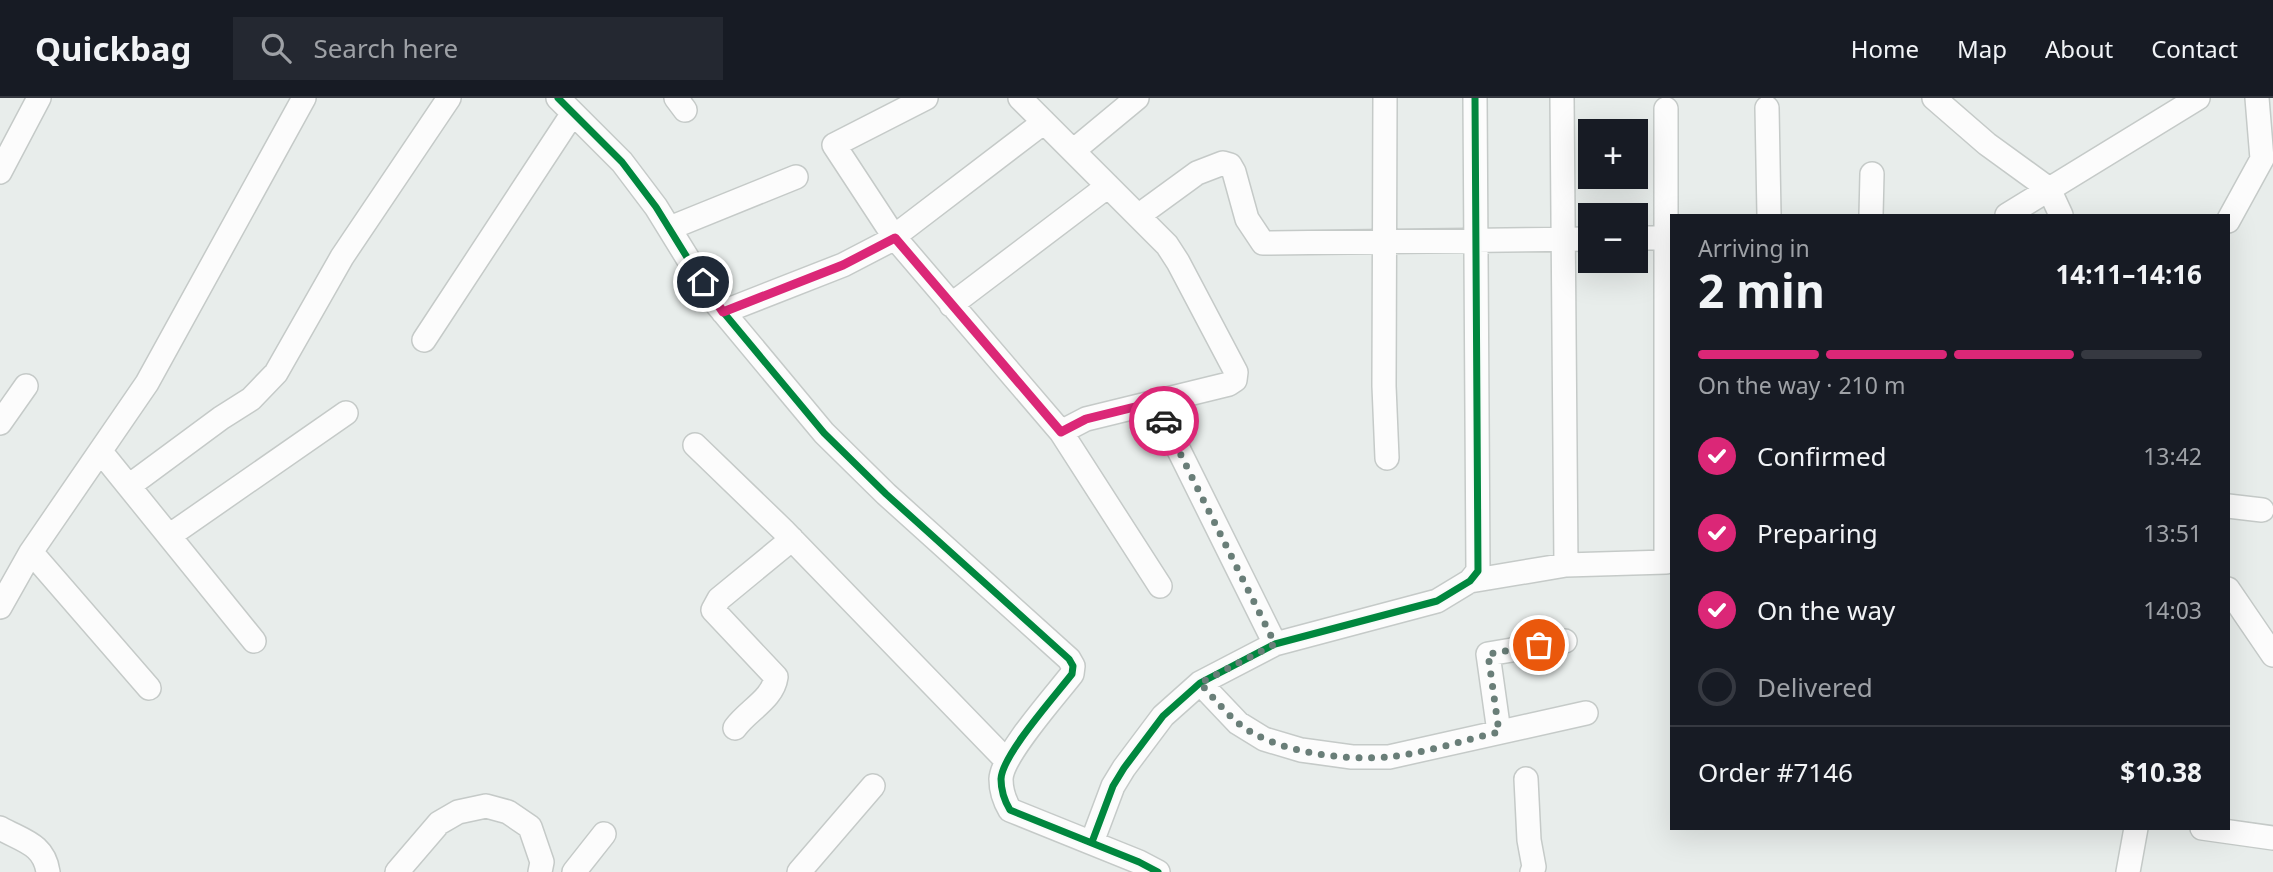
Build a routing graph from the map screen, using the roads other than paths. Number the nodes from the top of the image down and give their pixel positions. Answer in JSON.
{"nodes":[{"id":1,"x":39,"y":98,"type":"edge"},
{"id":2,"x":304,"y":98,"type":"edge"},
{"id":3,"x":449,"y":98,"type":"edge"},
{"id":4,"x":926,"y":98,"type":"edge"},
{"id":5,"x":1020,"y":98,"type":"edge"},
{"id":6,"x":1137,"y":98,"type":"edge"},
{"id":7,"x":1385,"y":98,"type":"edge"},
{"id":8,"x":1475,"y":98,"type":"edge"},
{"id":9,"x":1562,"y":98,"type":"edge"},
{"id":10,"x":1934,"y":98,"type":"edge"},
{"id":11,"x":2198,"y":98,"type":"edge"},
{"id":12,"x":2257,"y":98,"type":"edge"},
{"id":13,"x":565,"y":105,"type":"edge"},
{"id":14,"x":1767,"y":108,"type":"dead end"},
{"id":15,"x":1667,"y":109,"type":"dead end"},
{"id":16,"x":1044,"y":122,"type":"junction"},
{"id":17,"x":1073,"y":151,"type":"junction"},
{"id":18,"x":0,"y":172,"type":"edge"},
{"id":19,"x":1872,"y":173,"type":"dead end"},
{"id":20,"x":796,"y":177,"type":"dead end"},
{"id":21,"x":1108,"y":186,"type":"junction"},
{"id":22,"x":2049,"y":189,"type":"junction"},
{"id":23,"x":1769,"y":214,"type":"edge"},
{"id":24,"x":1871,"y":214,"type":"edge"},
{"id":25,"x":2009,"y":214,"type":"edge"},
{"id":26,"x":2061,"y":214,"type":"edge"},
{"id":27,"x":1138,"y":216,"type":"junction"},
{"id":28,"x":2230,"y":217,"type":"edge"},
{"id":29,"x":670,"y":228,"type":"junction"},
{"id":30,"x":895,"y":238,"type":"junction"},
{"id":31,"x":1648,"y":238,"type":"edge"},
{"id":32,"x":1669,"y":238,"type":"edge"},
{"id":33,"x":1578,"y":239,"type":"edge"},
{"id":34,"x":1563,"y":240,"type":"junction"},
{"id":35,"x":1477,"y":241,"type":"junction"},
{"id":36,"x":1383,"y":243,"type":"junction"},
{"id":37,"x":951,"y":305,"type":"junction"},
{"id":38,"x":723,"y":312,"type":"junction"},
{"id":39,"x":425,"y":340,"type":"dead end"},
{"id":40,"x":26,"y":386,"type":"dead end"},
{"id":41,"x":1155,"y":402,"type":"junction"},
{"id":42,"x":346,"y":413,"type":"dead end"},
{"id":43,"x":0,"y":423,"type":"edge"},
{"id":44,"x":1061,"y":432,"type":"junction"},
{"id":45,"x":695,"y":444,"type":"dead end"},
{"id":46,"x":101,"y":452,"type":"junction"},
{"id":47,"x":1387,"y":458,"type":"dead end"},
{"id":48,"x":129,"y":486,"type":"junction"},
{"id":49,"x":2230,"y":506,"type":"edge"},
{"id":50,"x":2262,"y":510,"type":"dead end"},
{"id":51,"x":169,"y":536,"type":"junction"},
{"id":52,"x":792,"y":538,"type":"junction"},
{"id":53,"x":31,"y":552,"type":"junction"},
{"id":54,"x":1566,"y":565,"type":"junction"},
{"id":55,"x":1470,"y":581,"type":"junction"},
{"id":56,"x":1160,"y":586,"type":"dead end"},
{"id":57,"x":2230,"y":592,"type":"edge"},
{"id":58,"x":0,"y":607,"type":"edge"},
{"id":59,"x":254,"y":641,"type":"dead end"},
{"id":60,"x":1565,"y":641,"type":"dead end"},
{"id":61,"x":1275,"y":644,"type":"junction"},
{"id":62,"x":2273,"y":655,"type":"edge"},
{"id":63,"x":1200,"y":683,"type":"junction"},
{"id":64,"x":149,"y":688,"type":"dead end"},
{"id":65,"x":1586,"y":713,"type":"dead end"},
{"id":66,"x":735,"y":728,"type":"dead end"},
{"id":67,"x":1499,"y":732,"type":"junction"},
{"id":68,"x":1006,"y":760,"type":"junction"},
{"id":69,"x":1526,"y":779,"type":"dead end"},
{"id":70,"x":873,"y":786,"type":"dead end"},
{"id":71,"x":0,"y":828,"type":"edge"},
{"id":72,"x":2136,"y":830,"type":"edge"},
{"id":73,"x":2216,"y":830,"type":"edge"},
{"id":74,"x":604,"y":834,"type":"dead end"},
{"id":75,"x":2273,"y":838,"type":"edge"},
{"id":76,"x":1092,"y":842,"type":"junction"},
{"id":77,"x":48,"y":872,"type":"edge"},
{"id":78,"x":397,"y":872,"type":"edge"},
{"id":79,"x":540,"y":872,"type":"edge"},
{"id":80,"x":574,"y":872,"type":"edge"},
{"id":81,"x":799,"y":872,"type":"edge"},
{"id":82,"x":1158,"y":872,"type":"edge"},
{"id":83,"x":1532,"y":872,"type":"edge"},
{"id":84,"x":2128,"y":872,"type":"edge"}],
"edges":[{"from":1,"to":18,"type":"street"},
{"from":2,"to":46,"type":"street"},
{"from":3,"to":48,"type":"street"},
{"from":4,"to":30,"type":"street"},
{"from":5,"to":16,"type":"street"},
{"from":6,"to":17,"type":"street"},
{"from":7,"to":36,"type":"street"},
{"from":8,"to":35,"type":"street"},
{"from":9,"to":34,"type":"street"},
{"from":10,"to":22,"type":"street"},
{"from":11,"to":22,"type":"street"},
{"from":12,"to":28,"type":"street"},
{"from":13,"to":29,"type":"street"},
{"from":13,"to":39,"type":"street"},
{"from":14,"to":23,"type":"street"},
{"from":15,"to":32,"type":"street"},
{"from":16,"to":17,"type":"street"},
{"from":16,"to":30,"type":"street"},
{"from":17,"to":21,"type":"street"},
{"from":19,"to":24,"type":"street"},
{"from":20,"to":29,"type":"street"},
{"from":21,"to":27,"type":"street"},
{"from":21,"to":37,"type":"street"},
{"from":22,"to":25,"type":"street"},
{"from":22,"to":26,"type":"street"},
{"from":27,"to":36,"type":"street"},
{"from":27,"to":41,"type":"street"},
{"from":29,"to":38,"type":"street"},
{"from":30,"to":37,"type":"street"},
{"from":30,"to":38,"type":"street"},
{"from":31,"to":32,"type":"street"},
{"from":32,"to":54,"type":"street"},
{"from":33,"to":34,"type":"street"},
{"from":34,"to":35,"type":"street"},
{"from":34,"to":54,"type":"street"},
{"from":35,"to":36,"type":"street"},
{"from":35,"to":55,"type":"street"},
{"from":36,"to":47,"type":"street"},
{"from":37,"to":44,"type":"street"},
{"from":38,"to":68,"type":"street"},
{"from":40,"to":43,"type":"street"},
{"from":41,"to":44,"type":"street"},
{"from":41,"to":61,"type":"street"},
{"from":42,"to":51,"type":"street"},
{"from":44,"to":56,"type":"street"},
{"from":45,"to":52,"type":"street"},
{"from":46,"to":48,"type":"street"},
{"from":46,"to":53,"type":"street"},
{"from":48,"to":51,"type":"street"},
{"from":49,"to":50,"type":"street"},
{"from":51,"to":59,"type":"street"},
{"from":52,"to":66,"type":"street"},
{"from":52,"to":68,"type":"street"},
{"from":53,"to":58,"type":"street"},
{"from":53,"to":64,"type":"street"},
{"from":54,"to":55,"type":"street"},
{"from":55,"to":61,"type":"street"},
{"from":57,"to":62,"type":"street"},
{"from":60,"to":67,"type":"street"},
{"from":61,"to":63,"type":"street"},
{"from":63,"to":67,"type":"street"},
{"from":63,"to":76,"type":"street"},
{"from":65,"to":67,"type":"street"},
{"from":68,"to":76,"type":"street"},
{"from":69,"to":83,"type":"street"},
{"from":70,"to":81,"type":"street"},
{"from":71,"to":77,"type":"street"},
{"from":72,"to":84,"type":"street"},
{"from":73,"to":75,"type":"street"},
{"from":74,"to":80,"type":"street"},
{"from":76,"to":82,"type":"street"},
{"from":78,"to":79,"type":"street"}]}
